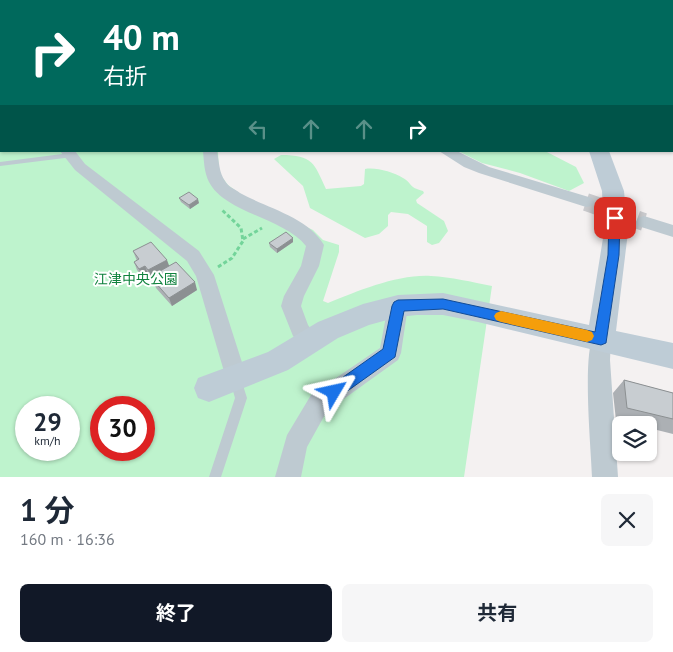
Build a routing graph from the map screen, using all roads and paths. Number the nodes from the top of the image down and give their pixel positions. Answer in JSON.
{"nodes":[{"id":1,"x":210,"y":152,"type":"edge"},
{"id":2,"x":448,"y":152,"type":"edge"},
{"id":3,"x":599,"y":152,"type":"edge"},
{"id":4,"x":68,"y":153,"type":"edge"},
{"id":5,"x":0,"y":164,"type":"edge"},
{"id":6,"x":586,"y":202,"type":"tunnel mouth"},
{"id":7,"x":220,"y":209,"type":"dead end"},
{"id":8,"x":644,"y":222,"type":"tunnel mouth"},
{"id":9,"x":673,"y":231,"type":"edge"},
{"id":10,"x":205,"y":275,"type":"junction"},
{"id":11,"x":398,"y":306,"type":"junction"},
{"id":12,"x":601,"y":339,"type":"junction"},
{"id":13,"x":309,"y":340,"type":"junction"},
{"id":14,"x":673,"y":356,"type":"edge"},
{"id":15,"x":222,"y":383,"type":"junction"},
{"id":16,"x":215,"y":477,"type":"edge"},
{"id":17,"x":288,"y":477,"type":"edge"},
{"id":18,"x":605,"y":477,"type":"edge"}],
"edges":[{"from":1,"to":13,"type":"street"},
{"from":2,"to":6,"type":"street"},
{"from":3,"to":12,"type":"street"},
{"from":4,"to":5,"type":"lane"},
{"from":4,"to":10,"type":"street"},
{"from":7,"to":10,"type":"path"},
{"from":8,"to":9,"type":"street"},
{"from":10,"to":15,"type":"street"},
{"from":11,"to":12,"type":"street"},
{"from":11,"to":13,"type":"street"},
{"from":11,"to":17,"type":"street"},
{"from":12,"to":14,"type":"street"},
{"from":12,"to":18,"type":"street"},
{"from":13,"to":15,"type":"street"},
{"from":15,"to":16,"type":"lane"}]}
